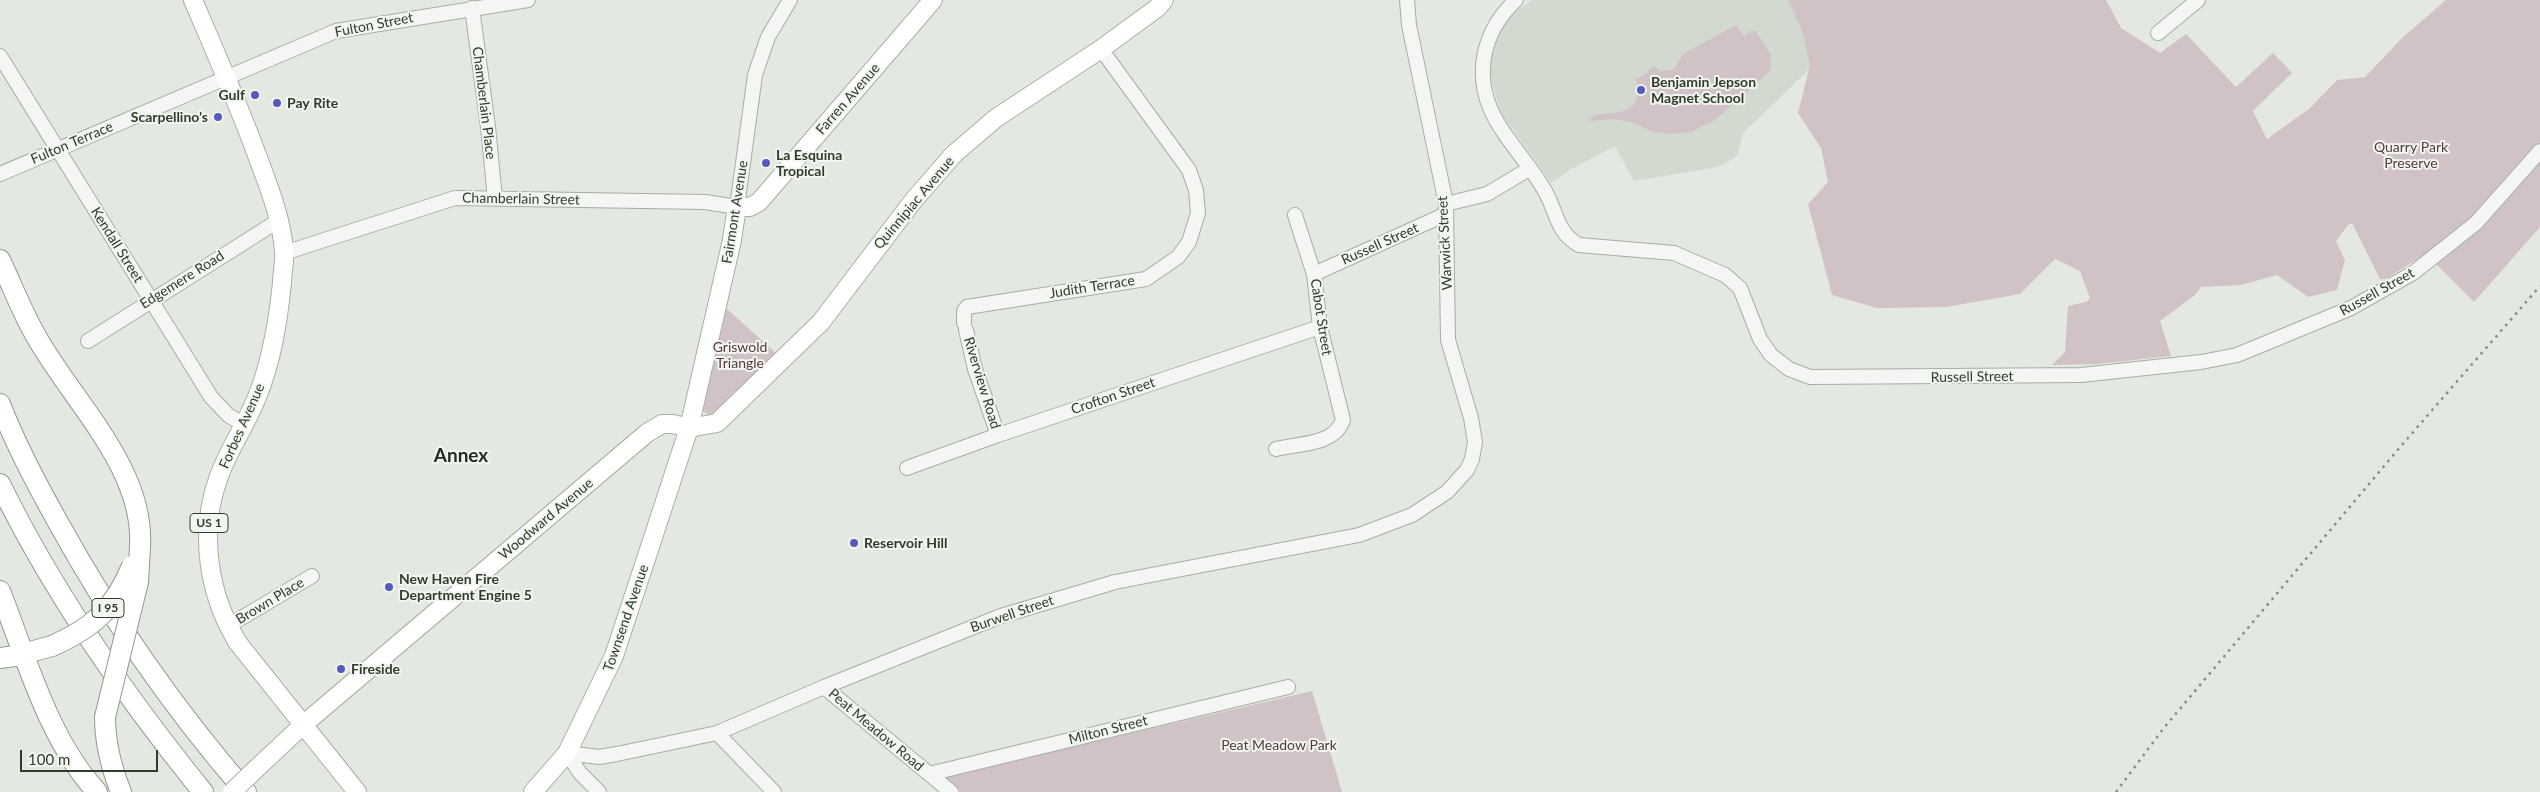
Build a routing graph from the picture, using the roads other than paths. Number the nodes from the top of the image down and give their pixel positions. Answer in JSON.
{"nodes":[{"id":1,"x":193,"y":0,"type":"edge"},
{"id":2,"x":528,"y":0,"type":"edge"},
{"id":3,"x":790,"y":0,"type":"edge"},
{"id":4,"x":933,"y":0,"type":"edge"},
{"id":5,"x":1164,"y":0,"type":"edge"},
{"id":6,"x":1407,"y":0,"type":"edge"},
{"id":7,"x":1516,"y":0,"type":"edge"},
{"id":8,"x":2198,"y":0,"type":"edge"},
{"id":9,"x":472,"y":8,"type":"junction"},
{"id":10,"x":2158,"y":33,"type":"dead end"},
{"id":11,"x":1102,"y":49,"type":"junction"},
{"id":12,"x":0,"y":56,"type":"edge"},
{"id":13,"x":227,"y":77,"type":"junction"},
{"id":14,"x":58,"y":149,"type":"junction"},
{"id":15,"x":2540,"y":151,"type":"edge"},
{"id":16,"x":1530,"y":169,"type":"junction"},
{"id":17,"x":0,"y":174,"type":"edge"},
{"id":18,"x":495,"y":198,"type":"junction"},
{"id":19,"x":737,"y":207,"type":"junction"},
{"id":20,"x":1446,"y":209,"type":"junction"},
{"id":21,"x":1295,"y":216,"type":"dead end"},
{"id":22,"x":278,"y":221,"type":"junction"},
{"id":23,"x":284,"y":253,"type":"junction"},
{"id":24,"x":0,"y":260,"type":"edge"},
{"id":25,"x":1314,"y":274,"type":"junction"},
{"id":26,"x":151,"y":299,"type":"junction"},
{"id":27,"x":967,"y":307,"type":"joint"},
{"id":28,"x":1320,"y":327,"type":"junction"},
{"id":29,"x":88,"y":342,"type":"dead end"},
{"id":30,"x":0,"y":404,"type":"edge"},
{"id":31,"x":244,"y":425,"type":"junction"},
{"id":32,"x":689,"y":428,"type":"junction"},
{"id":33,"x":998,"y":435,"type":"junction"},
{"id":34,"x":1276,"y":449,"type":"dead end"},
{"id":35,"x":907,"y":468,"type":"dead end"},
{"id":36,"x":1459,"y":481,"type":"joint"},
{"id":37,"x":0,"y":484,"type":"edge"},
{"id":38,"x":140,"y":547,"type":"junction"},
{"id":39,"x":312,"y":576,"type":"dead end"},
{"id":40,"x":0,"y":590,"type":"edge"},
{"id":41,"x":228,"y":626,"type":"junction"},
{"id":42,"x":25,"y":654,"type":"junction"},
{"id":43,"x":0,"y":658,"type":"edge"},
{"id":44,"x":824,"y":687,"type":"junction"},
{"id":45,"x":1288,"y":687,"type":"dead end"},
{"id":46,"x":304,"y":724,"type":"junction"},
{"id":47,"x":717,"y":733,"type":"junction"},
{"id":48,"x":567,"y":753,"type":"junction"},
{"id":49,"x":928,"y":774,"type":"junction"},
{"id":50,"x":97,"y":792,"type":"edge"},
{"id":51,"x":121,"y":792,"type":"edge"},
{"id":52,"x":203,"y":792,"type":"edge"},
{"id":53,"x":232,"y":792,"type":"edge"},
{"id":54,"x":246,"y":792,"type":"edge"},
{"id":55,"x":357,"y":792,"type":"edge"},
{"id":56,"x":532,"y":792,"type":"edge"},
{"id":57,"x":600,"y":792,"type":"edge"},
{"id":58,"x":774,"y":792,"type":"edge"},
{"id":59,"x":951,"y":792,"type":"edge"}],
"edges":[{"from":1,"to":13,"type":"main road","name":"Forbes Avenue","number":"US 1"},
{"from":2,"to":9,"type":"street","name":"Fulton Street"},
{"from":3,"to":19,"type":"street","name":"Fairmont Avenue"},
{"from":4,"to":19,"type":"main road","name":"Farren Avenue"},
{"from":5,"to":11,"type":"main road","name":"Quinnipiac Avenue"},
{"from":6,"to":20,"type":"street","name":"Warwick Street"},
{"from":7,"to":16,"type":"street"},
{"from":8,"to":10,"type":"street"},
{"from":9,"to":13,"type":"street","name":"Fulton Street"},
{"from":9,"to":18,"type":"street","name":"Chamberlain Place"},
{"from":11,"to":27,"type":"street","name":"Judith Terrace"},
{"from":11,"to":32,"type":"main road","name":"Quinnipiac Avenue"},
{"from":12,"to":14,"type":"street","name":"Kendall Street"},
{"from":13,"to":14,"type":"street","name":"Fulton Terrace"},
{"from":13,"to":22,"type":"main road","name":"Forbes Avenue","number":"US 1"},
{"from":14,"to":17,"type":"street","name":"Fulton Terrace"},
{"from":14,"to":26,"type":"street","name":"Kendall Street"},
{"from":15,"to":16,"type":"street","name":"Russell Street"},
{"from":16,"to":20,"type":"street","name":"Russell Street"},
{"from":18,"to":19,"type":"street","name":"Chamberlain Street"},
{"from":18,"to":23,"type":"street","name":"Chamberlain Street"},
{"from":19,"to":32,"type":"main road","name":"Fairmont Avenue"},
{"from":20,"to":25,"type":"street","name":"Russell Street"},
{"from":20,"to":36,"type":"street","name":"Warwick Street"},
{"from":21,"to":25,"type":"street","name":"Cabot Street"},
{"from":22,"to":23,"type":"main road","name":"Forbes Avenue","number":"US 1"},
{"from":22,"to":26,"type":"street","name":"Edgemere Road"},
{"from":23,"to":31,"type":"main road","name":"Forbes Avenue","number":"US 1"},
{"from":24,"to":38,"type":"highway"},
{"from":25,"to":28,"type":"street","name":"Cabot Street"},
{"from":26,"to":29,"type":"street","name":"Edgemere Road"},
{"from":26,"to":31,"type":"street","name":"Kendall Street"},
{"from":27,"to":33,"type":"street","name":"Riverview Road"},
{"from":28,"to":33,"type":"street","name":"Crofton Street"},
{"from":28,"to":34,"type":"street","name":"Cabot Street"},
{"from":30,"to":54,"type":"highway","number":"I 95"},
{"from":31,"to":41,"type":"main road","name":"Forbes Avenue","number":"US 1"},
{"from":32,"to":46,"type":"main road","name":"Woodward Avenue"},
{"from":32,"to":48,"type":"main road","name":"Townsend Avenue"},
{"from":33,"to":35,"type":"street","name":"Crofton Street"},
{"from":36,"to":44,"type":"street","name":"Burwell Street"},
{"from":37,"to":52,"type":"highway","number":"I 95"},
{"from":38,"to":42,"type":"highway","bridge":true},
{"from":38,"to":51,"type":"highway","bridge":true},
{"from":39,"to":41,"type":"street","name":"Brown Place"},
{"from":40,"to":42,"type":"highway"},
{"from":41,"to":46,"type":"main road","name":"Forbes Avenue","number":"US 1"},
{"from":42,"to":43,"type":"highway"},
{"from":42,"to":50,"type":"highway"},
{"from":44,"to":47,"type":"street","name":"Burwell Street"},
{"from":44,"to":49,"type":"street","name":"Peat Meadow Road"},
{"from":45,"to":49,"type":"street","name":"Milton Street"},
{"from":46,"to":53,"type":"main road","name":"Woodward Avenue","bridge":true},
{"from":46,"to":55,"type":"main road","name":"Forbes Avenue","number":"US 1"},
{"from":47,"to":48,"type":"street","name":"Burwell Street"},
{"from":47,"to":58,"type":"street"},
{"from":48,"to":56,"type":"main road","name":"Townsend Avenue"},
{"from":48,"to":57,"type":"street"},
{"from":49,"to":59,"type":"street","name":"Peat Meadow Road"}]}
